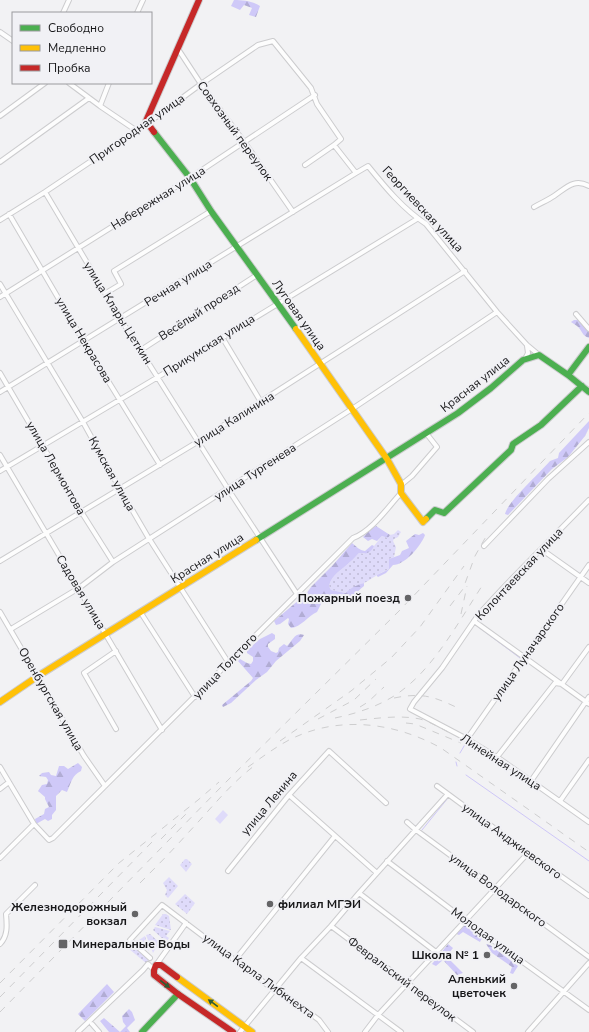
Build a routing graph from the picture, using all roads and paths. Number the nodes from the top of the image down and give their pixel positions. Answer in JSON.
{"nodes":[{"id":1,"x":69,"y":0,"type":"edge"},
{"id":2,"x":143,"y":0,"type":"edge"},
{"id":3,"x":199,"y":0,"type":"edge"},
{"id":4,"x":64,"y":12,"type":"edge"},
{"id":5,"x":137,"y":12,"type":"edge"},
{"id":6,"x":0,"y":32,"type":"edge"},
{"id":7,"x":12,"y":40,"type":"edge"},
{"id":8,"x":178,"y":49,"type":"junction"},
{"id":9,"x":44,"y":84,"type":"edge"},
{"id":10,"x":71,"y":84,"type":"edge"},
{"id":11,"x":109,"y":84,"type":"edge"},
{"id":12,"x":201,"y":84,"type":"junction"},
{"id":13,"x":315,"y":95,"type":"junction"},
{"id":14,"x":89,"y":98,"type":"junction"},
{"id":15,"x":100,"y":106,"type":"junction"},
{"id":16,"x":0,"y":116,"type":"edge"},
{"id":17,"x":148,"y":123,"type":"junction"},
{"id":18,"x":137,"y":131,"type":"junction"},
{"id":19,"x":245,"y":143,"type":"junction"},
{"id":20,"x":334,"y":145,"type":"junction"},
{"id":21,"x":0,"y":162,"type":"edge"},
{"id":22,"x":305,"y":165,"type":"dead end"},
{"id":23,"x":356,"y":173,"type":"junction"},
{"id":24,"x":190,"y":178,"type":"junction"},
{"id":25,"x":589,"y":186,"type":"edge"},
{"id":26,"x":44,"y":192,"type":"junction"},
{"id":27,"x":534,"y":207,"type":"dead end"},
{"id":28,"x":211,"y":211,"type":"junction"},
{"id":29,"x":293,"y":212,"type":"junction"},
{"id":30,"x":9,"y":214,"type":"junction"},
{"id":31,"x":417,"y":218,"type":"junction"},
{"id":32,"x":0,"y":220,"type":"edge"},
{"id":33,"x":237,"y":246,"type":"junction"},
{"id":34,"x":78,"y":248,"type":"junction"},
{"id":35,"x":42,"y":271,"type":"junction"},
{"id":36,"x":465,"y":271,"type":"junction"},
{"id":37,"x":257,"y":275,"type":"junction"},
{"id":38,"x":0,"y":284,"type":"edge"},
{"id":39,"x":106,"y":293,"type":"junction"},
{"id":40,"x":6,"y":294,"type":"junction"},
{"id":41,"x":0,"y":297,"type":"edge"},
{"id":42,"x":278,"y":303,"type":"junction"},
{"id":43,"x":497,"y":312,"type":"junction"},
{"id":44,"x":576,"y":314,"type":"dead end"},
{"id":45,"x":120,"y":318,"type":"junction"},
{"id":46,"x":589,"y":329,"type":"edge"},
{"id":47,"x":222,"y":337,"type":"junction"},
{"id":48,"x":84,"y":342,"type":"junction"},
{"id":49,"x":527,"y":345,"type":"junction"},
{"id":50,"x":589,"y":347,"type":"edge"},
{"id":51,"x":141,"y":350,"type":"junction"},
{"id":52,"x":539,"y":355,"type":"junction"},
{"id":53,"x":525,"y":359,"type":"junction"},
{"id":54,"x":47,"y":363,"type":"junction"},
{"id":55,"x":320,"y":365,"type":"junction"},
{"id":56,"x":0,"y":373,"type":"edge"},
{"id":57,"x":568,"y":375,"type":"junction"},
{"id":58,"x":158,"y":377,"type":"junction"},
{"id":59,"x":582,"y":386,"type":"junction"},
{"id":60,"x":8,"y":387,"type":"junction"},
{"id":61,"x":0,"y":392,"type":"edge"},
{"id":62,"x":589,"y":392,"type":"edge"},
{"id":63,"x":120,"y":399,"type":"junction"},
{"id":64,"x":261,"y":402,"type":"junction"},
{"id":65,"x":352,"y":409,"type":"junction"},
{"id":66,"x":83,"y":422,"type":"junction"},
{"id":67,"x":426,"y":434,"type":"junction"},
{"id":68,"x":199,"y":441,"type":"junction"},
{"id":69,"x":589,"y":442,"type":"edge"},
{"id":70,"x":43,"y":445,"type":"junction"},
{"id":71,"x":0,"y":455,"type":"edge"},
{"id":72,"x":387,"y":459,"type":"junction"},
{"id":73,"x":160,"y":465,"type":"junction"},
{"id":74,"x":7,"y":467,"type":"junction"},
{"id":75,"x":0,"y":471,"type":"edge"},
{"id":76,"x":401,"y":485,"type":"junction"},
{"id":77,"x":120,"y":490,"type":"junction"},
{"id":78,"x":228,"y":490,"type":"junction"},
{"id":79,"x":401,"y":493,"type":"junction"},
{"id":80,"x":589,"y":500,"type":"edge"},
{"id":81,"x":82,"y":513,"type":"junction"},
{"id":82,"x":46,"y":533,"type":"junction"},
{"id":83,"x":260,"y":537,"type":"junction"},
{"id":84,"x":150,"y":540,"type":"junction"},
{"id":85,"x":484,"y":546,"type":"dead end"},
{"id":86,"x":541,"y":548,"type":"junction"},
{"id":87,"x":0,"y":560,"type":"edge"},
{"id":88,"x":113,"y":562,"type":"junction"},
{"id":89,"x":589,"y":565,"type":"edge"},
{"id":90,"x":580,"y":577,"type":"junction"},
{"id":91,"x":589,"y":584,"type":"edge"},
{"id":92,"x":79,"y":588,"type":"junction"},
{"id":93,"x":181,"y":588,"type":"junction"},
{"id":94,"x":297,"y":594,"type":"junction"},
{"id":95,"x":0,"y":612,"type":"edge"},
{"id":96,"x":141,"y":612,"type":"junction"},
{"id":97,"x":474,"y":621,"type":"junction"},
{"id":98,"x":11,"y":629,"type":"junction"},
{"id":99,"x":106,"y":635,"type":"junction"},
{"id":100,"x":589,"y":647,"type":"edge"},
{"id":101,"x":116,"y":651,"type":"junction"},
{"id":102,"x":523,"y":657,"type":"junction"},
{"id":103,"x":228,"y":662,"type":"junction"},
{"id":104,"x":38,"y":676,"type":"junction"},
{"id":105,"x":562,"y":684,"type":"junction"},
{"id":106,"x":195,"y":697,"type":"junction"},
{"id":107,"x":589,"y":697,"type":"edge"},
{"id":108,"x":0,"y":702,"type":"edge"},
{"id":109,"x":587,"y":703,"type":"edge"},
{"id":110,"x":410,"y":709,"type":"joint"},
{"id":111,"x":116,"y":729,"type":"dead end"},
{"id":112,"x":162,"y":730,"type":"junction"},
{"id":113,"x":467,"y":739,"type":"junction"},
{"id":114,"x":497,"y":757,"type":"junction"},
{"id":115,"x":589,"y":760,"type":"edge"},
{"id":116,"x":0,"y":767,"type":"edge"},
{"id":117,"x":531,"y":780,"type":"junction"},
{"id":118,"x":9,"y":782,"type":"junction"},
{"id":119,"x":105,"y":786,"type":"junction"},
{"id":120,"x":437,"y":786,"type":"dead end"},
{"id":121,"x":0,"y":789,"type":"edge"},
{"id":122,"x":289,"y":795,"type":"junction"},
{"id":123,"x":447,"y":795,"type":"junction"},
{"id":124,"x":386,"y":802,"type":"dead end"},
{"id":125,"x":560,"y":802,"type":"junction"},
{"id":126,"x":407,"y":822,"type":"dead end"},
{"id":127,"x":589,"y":822,"type":"edge"},
{"id":128,"x":34,"y":824,"type":"junction"},
{"id":129,"x":416,"y":830,"type":"junction"},
{"id":130,"x":335,"y":836,"type":"junction"},
{"id":131,"x":528,"y":853,"type":"junction"},
{"id":132,"x":0,"y":858,"type":"edge"},
{"id":133,"x":387,"y":861,"type":"junction"},
{"id":134,"x":228,"y":871,"type":"dead end"},
{"id":135,"x":377,"y":873,"type":"junction"},
{"id":136,"x":35,"y":885,"type":"dead end"},
{"id":137,"x":495,"y":888,"type":"junction"},
{"id":138,"x":359,"y":893,"type":"junction"},
{"id":139,"x":589,"y":896,"type":"edge"},
{"id":140,"x":465,"y":920,"type":"junction"},
{"id":141,"x":186,"y":923,"type":"junction"},
{"id":142,"x":331,"y":926,"type":"junction"},
{"id":143,"x":0,"y":944,"type":"edge"},
{"id":144,"x":436,"y":952,"type":"junction"},
{"id":145,"x":589,"y":957,"type":"edge"},
{"id":146,"x":150,"y":958,"type":"dead end"},
{"id":147,"x":301,"y":958,"type":"junction"},
{"id":148,"x":235,"y":960,"type":"junction"},
{"id":149,"x":589,"y":963,"type":"edge"},
{"id":150,"x":155,"y":967,"type":"junction"},
{"id":151,"x":407,"y":983,"type":"junction"},
{"id":152,"x":274,"y":990,"type":"junction"},
{"id":153,"x":563,"y":992,"type":"junction"},
{"id":154,"x":178,"y":994,"type":"junction"},
{"id":155,"x":589,"y":1010,"type":"edge"},
{"id":156,"x":378,"y":1015,"type":"junction"},
{"id":157,"x":92,"y":1024,"type":"dead end"},
{"id":158,"x":244,"y":1026,"type":"junction"},
{"id":159,"x":78,"y":1032,"type":"edge"},
{"id":160,"x":99,"y":1032,"type":"edge"},
{"id":161,"x":142,"y":1032,"type":"edge"},
{"id":162,"x":234,"y":1032,"type":"edge"},
{"id":163,"x":240,"y":1032,"type":"edge"},
{"id":164,"x":252,"y":1032,"type":"edge"},
{"id":165,"x":328,"y":1032,"type":"edge"},
{"id":166,"x":365,"y":1032,"type":"edge"},
{"id":167,"x":400,"y":1032,"type":"edge"},
{"id":168,"x":473,"y":1032,"type":"edge"},
{"id":169,"x":528,"y":1032,"type":"edge"}],
"edges":[{"from":1,"to":4,"type":"street"},
{"from":2,"to":5,"type":"street"},
{"from":3,"to":8,"type":"street"},
{"from":6,"to":7,"type":"street"},
{"from":8,"to":12,"type":"street","name":"Совхозный переулок"},
{"from":8,"to":17,"type":"street"},
{"from":9,"to":16,"type":"street"},
{"from":10,"to":14,"type":"street"},
{"from":11,"to":15,"type":"street"},
{"from":12,"to":13,"type":"street","name":"Пригородная улица"},
{"from":12,"to":17,"type":"street","name":"Пригородная улица"},
{"from":12,"to":19,"type":"street","name":"Совхозный переулок"},
{"from":13,"to":19,"type":"street","name":"Набережная улица"},
{"from":13,"to":20,"type":"street"},
{"from":14,"to":15,"type":"street"},
{"from":14,"to":21,"type":"street"},
{"from":15,"to":18,"type":"street"},
{"from":17,"to":18,"type":"street","name":"Пригородная улица"},
{"from":17,"to":24,"type":"street","name":"Луговая улица"},
{"from":18,"to":26,"type":"street","name":"Пригородная улица"},
{"from":19,"to":24,"type":"street","name":"Набережная улица"},
{"from":19,"to":29,"type":"street","name":"Совхозный переулок"},
{"from":20,"to":22,"type":"street"},
{"from":20,"to":23,"type":"street"},
{"from":23,"to":29,"type":"street","name":"Речная улица"},
{"from":23,"to":31,"type":"street","name":"Георгиевская улица"},
{"from":24,"to":28,"type":"street","name":"Луговая улица"},
{"from":24,"to":34,"type":"street","name":"Набережная улица"},
{"from":25,"to":27,"type":"street"},
{"from":26,"to":30,"type":"street","name":"Пригородная улица"},
{"from":26,"to":34,"type":"street","name":"улица Клары Цеткин"},
{"from":28,"to":33,"type":"street","name":"Луговая улица"},
{"from":28,"to":39,"type":"street"},
{"from":29,"to":33,"type":"street","name":"Речная улица"},
{"from":30,"to":32,"type":"street","name":"Пригородная улица"},
{"from":30,"to":35,"type":"street","name":"улица Некрасова"},
{"from":31,"to":36,"type":"street","name":"Георгиевская улица"},
{"from":31,"to":42,"type":"street","name":"Прикумская улица"},
{"from":33,"to":37,"type":"street","name":"Луговая улица"},
{"from":33,"to":45,"type":"street","name":"Речная улица"},
{"from":34,"to":35,"type":"street","name":"Набережная улица"},
{"from":34,"to":39,"type":"street","name":"улица Клары Цеткин"},
{"from":35,"to":40,"type":"street","name":"Набережная улица"},
{"from":35,"to":48,"type":"street","name":"улица Некрасова"},
{"from":36,"to":43,"type":"street","name":"Георгиевская улица"},
{"from":36,"to":55,"type":"street","name":"улица Калинина"},
{"from":37,"to":42,"type":"street","name":"Луговая улица"},
{"from":37,"to":51,"type":"street","name":"Весёлый проезд"},
{"from":38,"to":40,"type":"street","name":"Кумская улица"},
{"from":39,"to":45,"type":"street","name":"улица Клары Цеткин"},
{"from":40,"to":41,"type":"street","name":"Набережная улица"},
{"from":40,"to":54,"type":"street","name":"Кумская улица"},
{"from":42,"to":47,"type":"street","name":"Прикумская улица"},
{"from":42,"to":55,"type":"street","name":"Луговая улица"},
{"from":43,"to":49,"type":"street","name":"Георгиевская улица"},
{"from":43,"to":65,"type":"street","name":"улица Тургенева"},
{"from":44,"to":46,"type":"street"},
{"from":45,"to":48,"type":"street","name":"Речная улица"},
{"from":45,"to":51,"type":"street","name":"улица Клары Цеткин"},
{"from":47,"to":58,"type":"street","name":"Прикумская улица"},
{"from":47,"to":64,"type":"street"},
{"from":48,"to":54,"type":"street","name":"Речная улица"},
{"from":48,"to":63,"type":"street","name":"улица Некрасова"},
{"from":49,"to":52,"type":"street","name":"Георгиевская улица"},
{"from":49,"to":53,"type":"street"},
{"from":50,"to":57,"type":"street"},
{"from":51,"to":58,"type":"street","name":"улица Клары Цеткин"},
{"from":52,"to":53,"type":"street","name":"Красная улица"},
{"from":52,"to":57,"type":"street","name":"Георгиевская улица"},
{"from":53,"to":67,"type":"street","name":"Красная улица"},
{"from":54,"to":60,"type":"street","name":"Речная улица"},
{"from":54,"to":66,"type":"street","name":"Кумская улица"},
{"from":55,"to":64,"type":"street","name":"улица Калинина"},
{"from":55,"to":65,"type":"street","name":"Луговая улица"},
{"from":56,"to":60,"type":"street","name":"улица Лермонтова"},
{"from":57,"to":59,"type":"street","name":"Георгиевская улица"},
{"from":58,"to":63,"type":"street","name":"Прикумская улица"},
{"from":58,"to":68,"type":"street","name":"улица Клары Цеткин"},
{"from":59,"to":62,"type":"street","name":"Георгиевская улица"},
{"from":59,"to":79,"type":"street"},
{"from":60,"to":61,"type":"street","name":"Речная улица"},
{"from":60,"to":70,"type":"street","name":"улица Лермонтова"},
{"from":63,"to":66,"type":"street","name":"Прикумская улица"},
{"from":63,"to":73,"type":"street","name":"улица Некрасова"},
{"from":64,"to":68,"type":"street","name":"улица Калинина"},
{"from":65,"to":72,"type":"street","name":"Луговая улица"},
{"from":65,"to":78,"type":"street","name":"улица Тургенева"},
{"from":66,"to":70,"type":"street","name":"Прикумская улица"},
{"from":66,"to":77,"type":"street","name":"Кумская улица"},
{"from":67,"to":72,"type":"street","name":"Красная улица"},
{"from":67,"to":76,"type":"street"},
{"from":68,"to":73,"type":"street","name":"улица Калинина"},
{"from":68,"to":78,"type":"street","name":"улица Клары Цеткин"},
{"from":69,"to":85,"type":"street"},
{"from":70,"to":74,"type":"street","name":"Прикумская улица"},
{"from":70,"to":81,"type":"street","name":"улица Лермонтова"},
{"from":71,"to":74,"type":"street","name":"Садовая улица"},
{"from":72,"to":76,"type":"street","name":"Луговая улица"},
{"from":72,"to":83,"type":"street","name":"Красная улица"},
{"from":73,"to":77,"type":"street","name":"улица Калинина"},
{"from":74,"to":75,"type":"street","name":"Прикумская улица"},
{"from":74,"to":82,"type":"street","name":"Садовая улица"},
{"from":76,"to":79,"type":"street","name":"Луговая улица"},
{"from":77,"to":81,"type":"street","name":"улица Калинина"},
{"from":77,"to":84,"type":"street","name":"Кумская улица"},
{"from":78,"to":83,"type":"street","name":"улица Клары Цеткин"},
{"from":78,"to":84,"type":"street","name":"улица Тургенева"},
{"from":79,"to":94,"type":"street","name":"улица Толстого"},
{"from":80,"to":86,"type":"street","name":"Колонтаевская улица"},
{"from":81,"to":82,"type":"street","name":"улица Калинина"},
{"from":81,"to":88,"type":"street","name":"улица Лермонтова"},
{"from":82,"to":87,"type":"street","name":"улица Калинина"},
{"from":82,"to":92,"type":"street","name":"Садовая улица"},
{"from":83,"to":93,"type":"street","name":"Красная улица"},
{"from":83,"to":94,"type":"street","name":"улица Клары Цеткин"},
{"from":84,"to":88,"type":"street","name":"улица Тургенева"},
{"from":84,"to":93,"type":"street","name":"Кумская улица"},
{"from":86,"to":90,"type":"street"},
{"from":86,"to":97,"type":"street","name":"Колонтаевская улица"},
{"from":88,"to":92,"type":"street","name":"улица Тургенева"},
{"from":89,"to":90,"type":"street","name":"улица Луначарского"},
{"from":90,"to":91,"type":"street"},
{"from":90,"to":102,"type":"street","name":"улица Луначарского"},
{"from":92,"to":98,"type":"street","name":"улица Тургенева"},
{"from":92,"to":99,"type":"street","name":"Садовая улица"},
{"from":93,"to":96,"type":"street","name":"Красная улица"},
{"from":93,"to":103,"type":"street","name":"Кумская улица"},
{"from":94,"to":103,"type":"street","name":"улица Толстого"},
{"from":95,"to":98,"type":"street","name":"Оренбургская улица"},
{"from":96,"to":99,"type":"street","name":"Красная улица"},
{"from":96,"to":106,"type":"street"},
{"from":97,"to":102,"type":"street"},
{"from":97,"to":110,"type":"street","name":"Колонтаевская улица"},
{"from":98,"to":104,"type":"street","name":"Оренбургская улица"},
{"from":99,"to":101,"type":"street","name":"Садовая улица"},
{"from":99,"to":104,"type":"street","name":"Красная улица"},
{"from":100,"to":105,"type":"street"},
{"from":101,"to":111,"type":"street"},
{"from":101,"to":112,"type":"street","name":"Садовая улица"},
{"from":102,"to":105,"type":"street"},
{"from":102,"to":113,"type":"street","name":"улица Луначарского"},
{"from":103,"to":106,"type":"street","name":"улица Толстого"},
{"from":104,"to":108,"type":"street","name":"Красная улица"},
{"from":104,"to":119,"type":"street","name":"Оренбургская улица"},
{"from":105,"to":109,"type":"street"},
{"from":105,"to":114,"type":"street"},
{"from":106,"to":112,"type":"street","name":"улица Толстого"},
{"from":107,"to":109,"type":"street"},
{"from":109,"to":117,"type":"street"},
{"from":110,"to":113,"type":"street","name":"Линейная улица"},
{"from":112,"to":119,"type":"street","name":"улица Толстого"},
{"from":113,"to":114,"type":"street","name":"Линейная улица"},
{"from":114,"to":117,"type":"street","name":"Линейная улица"},
{"from":115,"to":125,"type":"street"},
{"from":116,"to":118,"type":"street"},
{"from":117,"to":125,"type":"street","name":"Линейная улица"},
{"from":118,"to":121,"type":"street"},
{"from":118,"to":128,"type":"street"},
{"from":119,"to":128,"type":"street","name":"улица Толстого"},
{"from":120,"to":123,"type":"street","name":"улица Анджиевского"},
{"from":122,"to":124,"type":"street","name":"улица Ленина"},
{"from":122,"to":130,"type":"street"},
{"from":122,"to":134,"type":"street","name":"улица Ленина"},
{"from":123,"to":129,"type":"street"},
{"from":123,"to":131,"type":"street","name":"улица Анджиевского"},
{"from":125,"to":127,"type":"street","name":"Линейная улица"},
{"from":126,"to":129,"type":"street","name":"улица Володарского"},
{"from":128,"to":132,"type":"street"},
{"from":129,"to":133,"type":"street"},
{"from":129,"to":137,"type":"street","name":"улица Володарского"},
{"from":130,"to":135,"type":"street"},
{"from":130,"to":148,"type":"street"},
{"from":131,"to":137,"type":"street"},
{"from":131,"to":139,"type":"street","name":"улица Анджиевского"},
{"from":133,"to":135,"type":"street"},
{"from":133,"to":140,"type":"street","name":"Молодая улица"},
{"from":135,"to":138,"type":"street"},
{"from":136,"to":143,"type":"street"},
{"from":137,"to":140,"type":"street"},
{"from":137,"to":145,"type":"street","name":"улица Володарского"},
{"from":138,"to":142,"type":"street"},
{"from":138,"to":144,"type":"street"},
{"from":140,"to":144,"type":"street"},
{"from":140,"to":153,"type":"street","name":"Молодая улица"},
{"from":141,"to":146,"type":"street","name":"улица Карла Либкнехта"},
{"from":141,"to":148,"type":"street","name":"улица Карла Либкнехта"},
{"from":141,"to":150,"type":"street"},
{"from":142,"to":147,"type":"street"},
{"from":142,"to":151,"type":"street","name":"Февральский переулок"},
{"from":144,"to":151,"type":"street"},
{"from":147,"to":152,"type":"street"},
{"from":147,"to":156,"type":"street"},
{"from":148,"to":152,"type":"street","name":"улица Карла Либкнехта"},
{"from":149,"to":153,"type":"street"},
{"from":150,"to":154,"type":"street","one_way":true},
{"from":158,"to":150,"type":"street","one_way":true},
{"from":150,"to":159,"type":"street"},
{"from":151,"to":156,"type":"street"},
{"from":151,"to":168,"type":"street","name":"Февральский переулок"},
{"from":152,"to":158,"type":"street"},
{"from":152,"to":165,"type":"street","name":"улица Карла Либкнехта"},
{"from":153,"to":155,"type":"street","name":"Молодая улица"},
{"from":153,"to":169,"type":"street"},
{"from":154,"to":161,"type":"street"},
{"from":154,"to":162,"type":"street"},
{"from":156,"to":166,"type":"street"},
{"from":156,"to":167,"type":"street"},
{"from":157,"to":160,"type":"street"},
{"from":158,"to":163,"type":"street"},
{"from":158,"to":164,"type":"street"}]}
